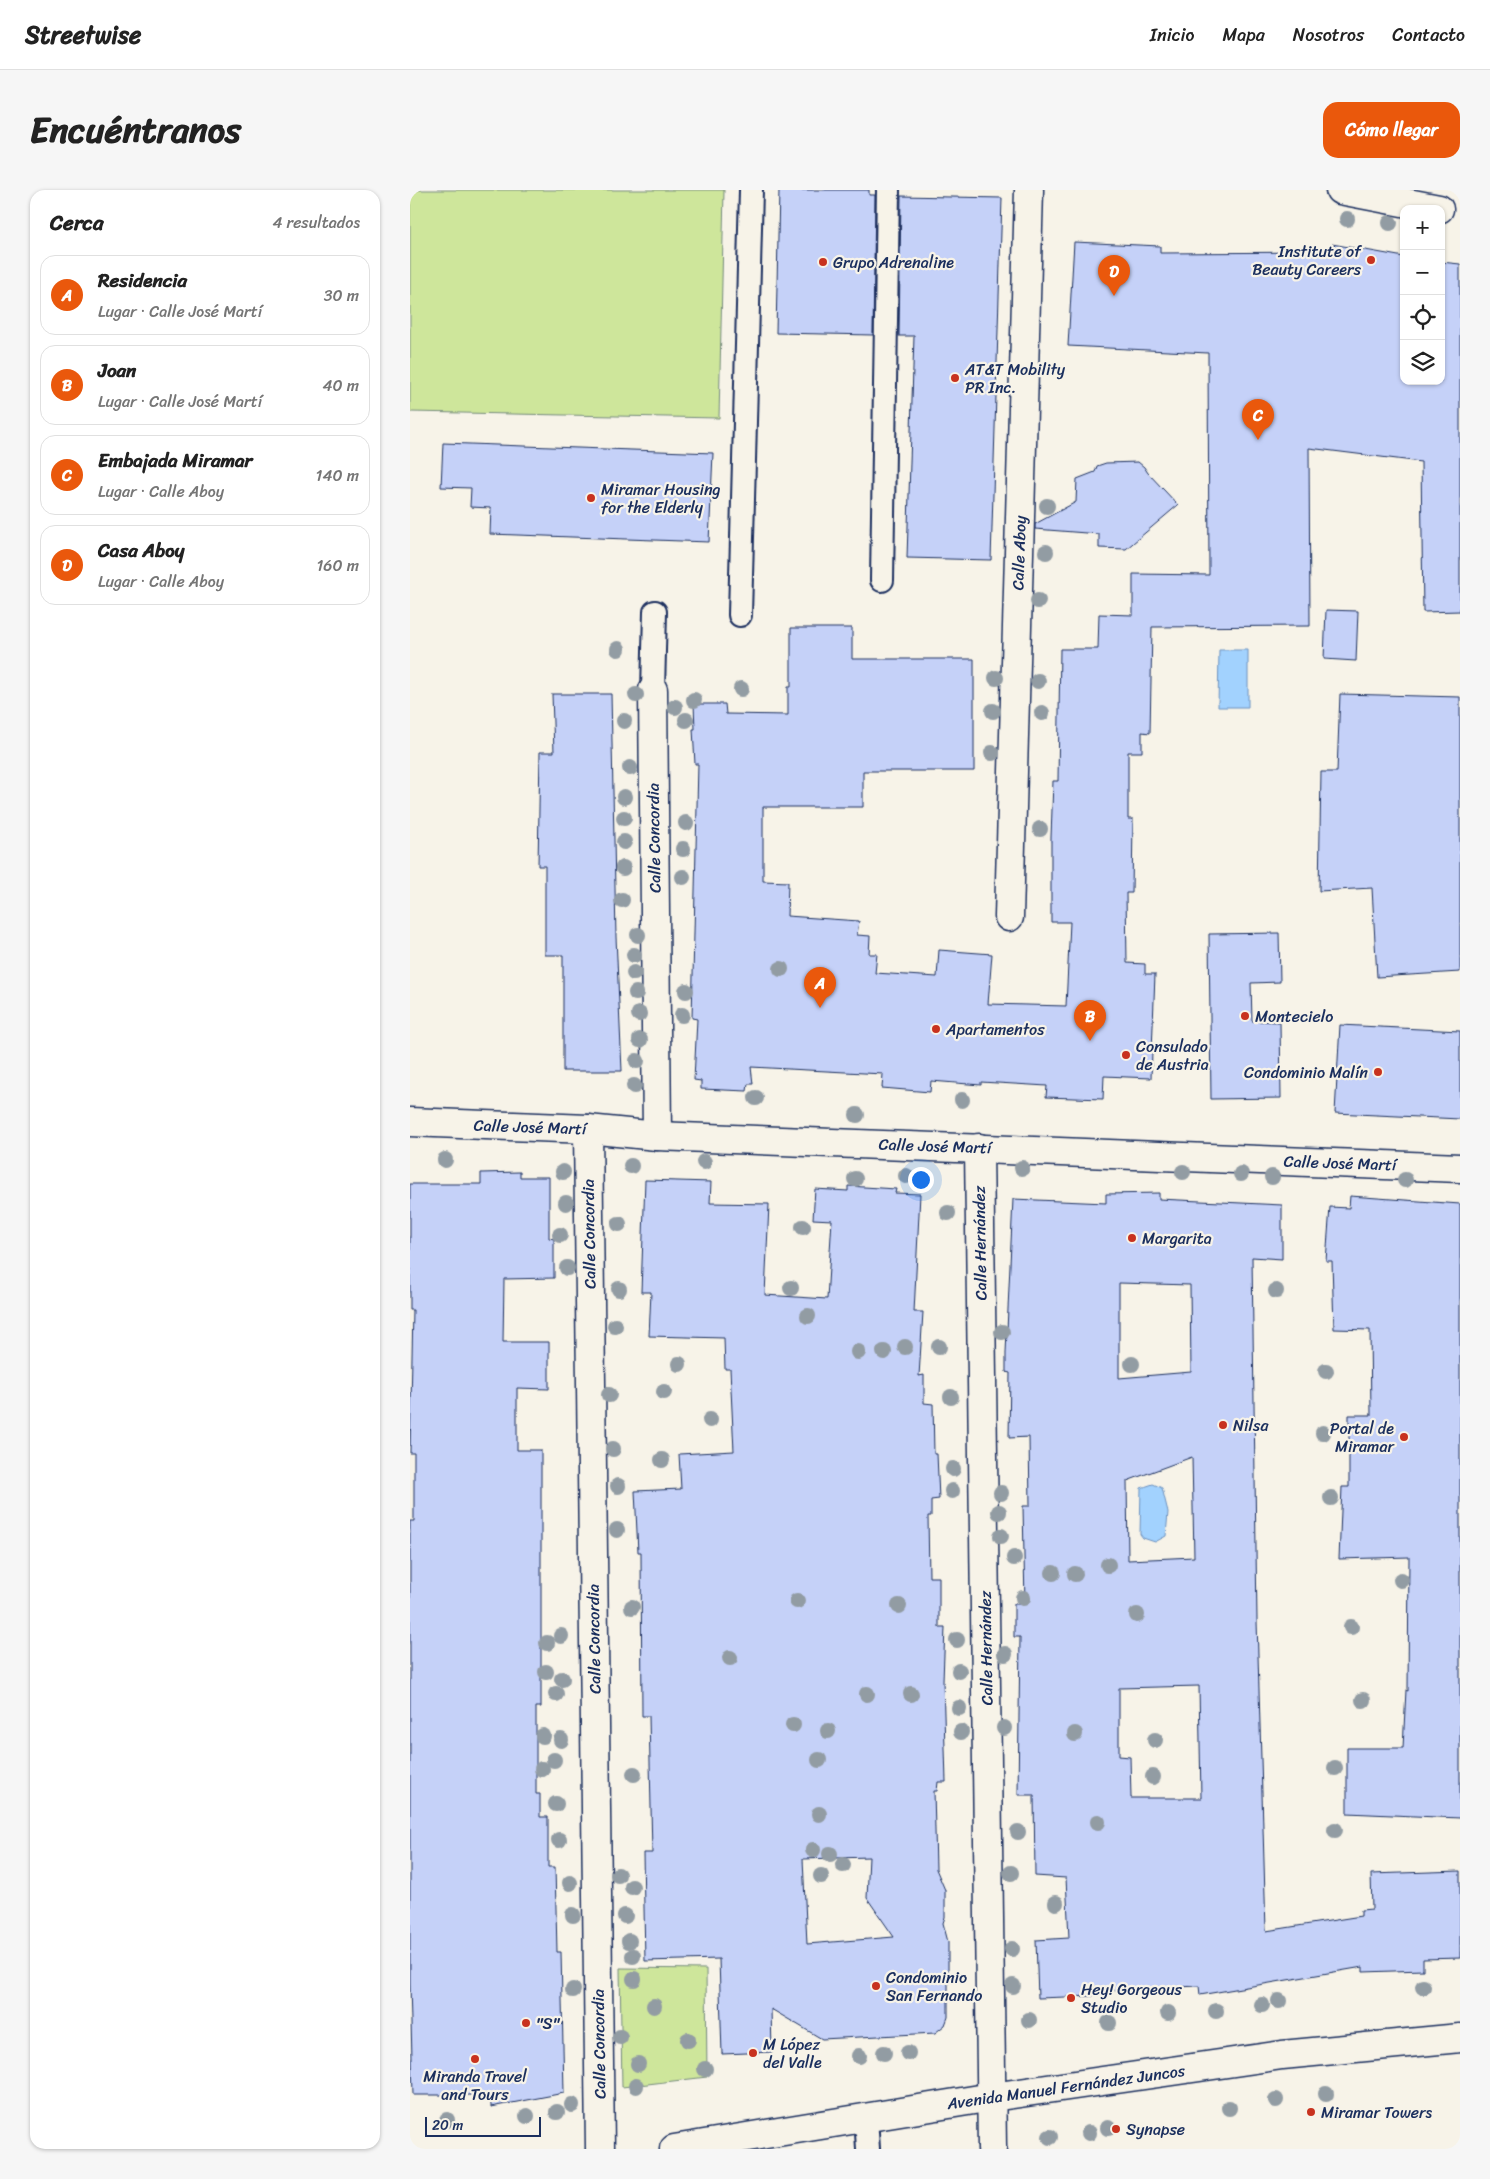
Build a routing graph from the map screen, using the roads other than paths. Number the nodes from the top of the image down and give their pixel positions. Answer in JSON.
{"nodes":[{"id":1,"x":751,"y":190,"type":"edge"},
{"id":2,"x":888,"y":190,"type":"edge"},
{"id":3,"x":1029,"y":190,"type":"edge"},
{"id":4,"x":1340,"y":190,"type":"edge"},
{"id":5,"x":1419,"y":205,"type":"edge"},
{"id":6,"x":1445,"y":210,"type":"edge"},
{"id":7,"x":1460,"y":213,"type":"edge"},
{"id":8,"x":882,"y":580,"type":"dead end"},
{"id":9,"x":655,"y":612,"type":"dead end"},
{"id":10,"x":740,"y":614,"type":"dead end"},
{"id":11,"x":653,"y":690,"type":"joint"},
{"id":12,"x":1009,"y":917,"type":"dead end"},
{"id":13,"x":410,"y":1122,"type":"edge"},
{"id":14,"x":588,"y":1129,"type":"junction"},
{"id":15,"x":657,"y":1136,"type":"junction"},
{"id":16,"x":979,"y":1148,"type":"junction"},
{"id":17,"x":1460,"y":1168,"type":"edge"},
{"id":18,"x":1460,"y":2038,"type":"edge"},
{"id":19,"x":992,"y":2097,"type":"junction"},
{"id":20,"x":866,"y":2117,"type":"junction"},
{"id":21,"x":768,"y":2141,"type":"edge"},
{"id":22,"x":600,"y":2149,"type":"edge"},
{"id":23,"x":674,"y":2149,"type":"edge"},
{"id":24,"x":868,"y":2149,"type":"edge"},
{"id":25,"x":992,"y":2149,"type":"edge"}],
"edges":[{"from":1,"to":10,"type":"lane"},
{"from":2,"to":8,"type":"lane"},
{"from":3,"to":12,"type":"street","name":"Calle Aboy"},
{"from":4,"to":5,"type":"street"},
{"from":6,"to":7,"type":"street"},
{"from":9,"to":11,"type":"lane"},
{"from":11,"to":15,"type":"street","name":"Calle Concordia"},
{"from":13,"to":14,"type":"street","name":"Calle José Martí"},
{"from":14,"to":15,"type":"street","name":"Calle José Martí"},
{"from":14,"to":22,"type":"street","name":"Calle Concordia"},
{"from":15,"to":16,"type":"street","name":"Calle José Martí"},
{"from":16,"to":17,"type":"street","name":"Calle José Martí"},
{"from":16,"to":19,"type":"street","name":"Calle Hernández"},
{"from":18,"to":19,"type":"street","name":"Avenida Manuel Fernández Juncos"},
{"from":19,"to":20,"type":"street","name":"Avenida Manuel Fernández Juncos"},
{"from":19,"to":25,"type":"street","name":"Calle Hernández"},
{"from":20,"to":21,"type":"street","name":"Avenida Manuel Fernández Juncos"},
{"from":20,"to":24,"type":"lane"},
{"from":21,"to":23,"type":"street","name":"Avenida Manuel Fernández Juncos"}]}
